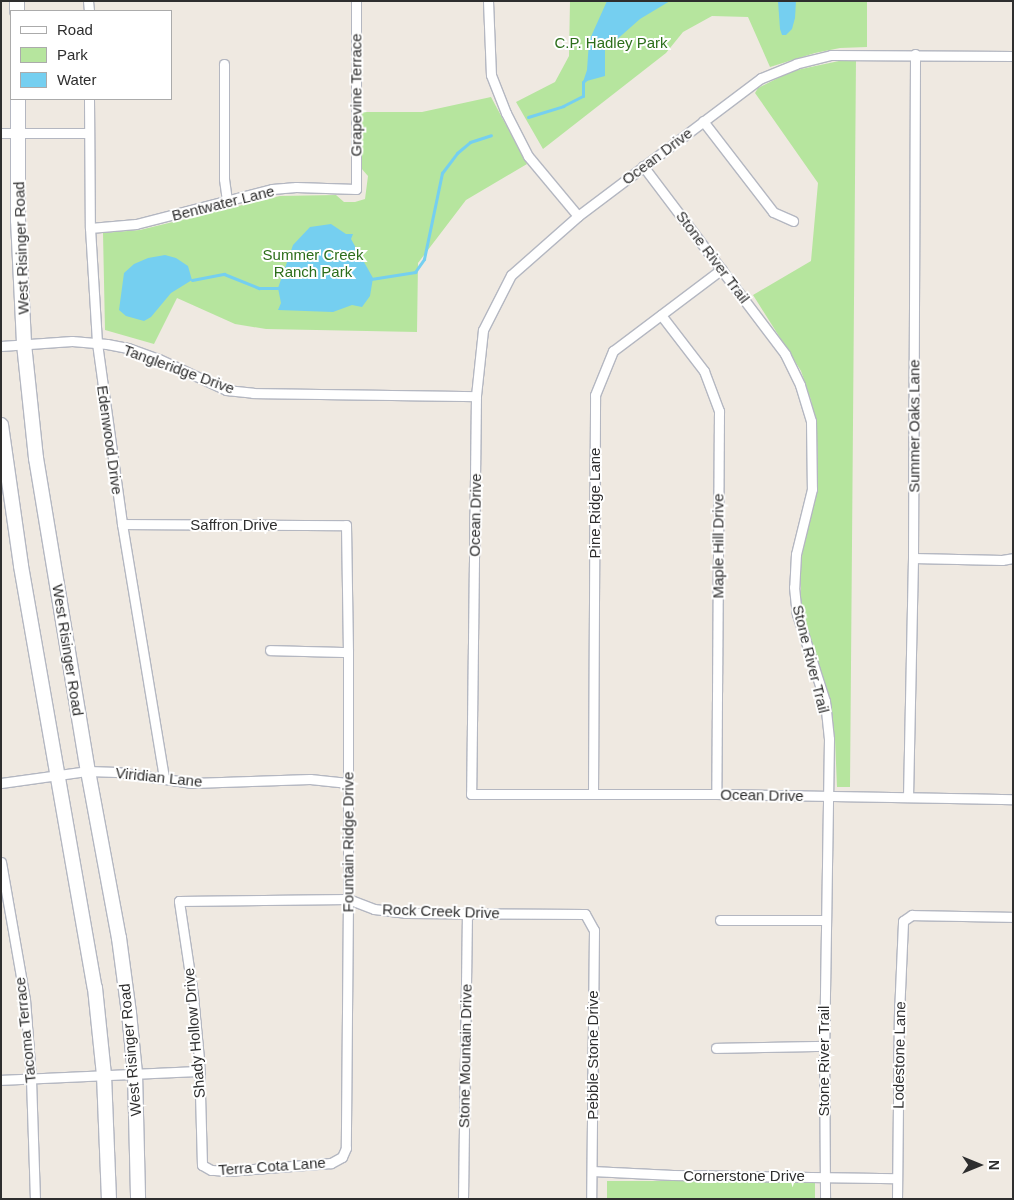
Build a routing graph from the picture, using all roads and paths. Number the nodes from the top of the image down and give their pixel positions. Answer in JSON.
{"nodes":[{"id":1,"x":356,"y":1,"type":"edge"},
{"id":2,"x":488,"y":1,"type":"edge"},
{"id":3,"x":914,"y":54,"type":"junction"},
{"id":4,"x":1013,"y":56,"type":"edge"},
{"id":5,"x":224,"y":64,"type":"dead end"},
{"id":6,"x":18,"y":100,"type":"edge"},
{"id":7,"x":89,"y":100,"type":"edge"},
{"id":8,"x":703,"y":121,"type":"junction"},
{"id":9,"x":1,"y":133,"type":"edge"},
{"id":10,"x":18,"y":133,"type":"junction"},
{"id":11,"x":89,"y":133,"type":"junction"},
{"id":12,"x":643,"y":166,"type":"junction"},
{"id":13,"x":356,"y":189,"type":"joint"},
{"id":14,"x":227,"y":200,"type":"junction"},
{"id":15,"x":578,"y":216,"type":"junction"},
{"id":16,"x":793,"y":221,"type":"dead end"},
{"id":17,"x":90,"y":228,"type":"junction"},
{"id":18,"x":722,"y":269,"type":"junction"},
{"id":19,"x":661,"y":315,"type":"junction"},
{"id":20,"x":97,"y":343,"type":"junction"},
{"id":21,"x":24,"y":344,"type":"junction"},
{"id":22,"x":1,"y":346,"type":"edge"},
{"id":23,"x":476,"y":396,"type":"junction"},
{"id":24,"x":1,"y":425,"type":"edge"},
{"id":25,"x":122,"y":524,"type":"junction"},
{"id":26,"x":346,"y":525,"type":"joint"},
{"id":27,"x":913,"y":558,"type":"junction"},
{"id":28,"x":1013,"y":558,"type":"edge"},
{"id":29,"x":270,"y":650,"type":"dead end"},
{"id":30,"x":348,"y":652,"type":"junction"},
{"id":31,"x":88,"y":771,"type":"junction"},
{"id":32,"x":57,"y":774,"type":"junction"},
{"id":33,"x":164,"y":777,"type":"junction"},
{"id":34,"x":1,"y":783,"type":"edge"},
{"id":35,"x":348,"y":783,"type":"junction"},
{"id":36,"x":594,"y":794,"type":"junction"},
{"id":37,"x":716,"y":794,"type":"junction"},
{"id":38,"x":828,"y":796,"type":"junction"},
{"id":39,"x":908,"y":797,"type":"junction"},
{"id":40,"x":1013,"y":800,"type":"edge"},
{"id":41,"x":1,"y":862,"type":"edge"},
{"id":42,"x":348,"y":899,"type":"junction"},
{"id":43,"x":179,"y":902,"type":"joint"},
{"id":44,"x":467,"y":913,"type":"junction"},
{"id":45,"x":585,"y":914,"type":"joint"},
{"id":46,"x":1013,"y":917,"type":"edge"},
{"id":47,"x":720,"y":920,"type":"dead end"},
{"id":48,"x":825,"y":920,"type":"junction"},
{"id":49,"x":824,"y":1046,"type":"junction"},
{"id":50,"x":716,"y":1048,"type":"dead end"},
{"id":51,"x":199,"y":1071,"type":"junction"},
{"id":52,"x":136,"y":1073,"type":"junction"},
{"id":53,"x":104,"y":1075,"type":"junction"},
{"id":54,"x":31,"y":1079,"type":"junction"},
{"id":55,"x":1,"y":1080,"type":"edge"},
{"id":56,"x":342,"y":1158,"type":"joint"},
{"id":57,"x":202,"y":1165,"type":"joint"},
{"id":58,"x":592,"y":1172,"type":"junction"},
{"id":59,"x":825,"y":1176,"type":"junction"},
{"id":60,"x":897,"y":1178,"type":"junction"},
{"id":61,"x":35,"y":1199,"type":"edge"},
{"id":62,"x":109,"y":1199,"type":"edge"},
{"id":63,"x":138,"y":1199,"type":"edge"},
{"id":64,"x":463,"y":1199,"type":"edge"},
{"id":65,"x":591,"y":1199,"type":"edge"},
{"id":66,"x":820,"y":1199,"type":"edge"},
{"id":67,"x":825,"y":1199,"type":"edge"},
{"id":68,"x":897,"y":1199,"type":"edge"}],
"edges":[{"from":1,"to":13,"type":"street","name":"Grapevine Terrace"},
{"from":2,"to":15,"type":"street"},
{"from":3,"to":4,"type":"street","name":"Ocean Drive"},
{"from":3,"to":8,"type":"street","name":"Ocean Drive"},
{"from":3,"to":27,"type":"street","name":"Summer Oaks Lane"},
{"from":5,"to":14,"type":"street"},
{"from":6,"to":10,"type":"main road","name":"West Risinger Road"},
{"from":7,"to":11,"type":"street","name":"Edenwood Drive"},
{"from":8,"to":12,"type":"street","name":"Ocean Drive"},
{"from":8,"to":16,"type":"street"},
{"from":9,"to":10,"type":"street"},
{"from":10,"to":11,"type":"street"},
{"from":10,"to":21,"type":"main road","name":"West Risinger Road"},
{"from":11,"to":17,"type":"street","name":"Edenwood Drive"},
{"from":12,"to":15,"type":"street","name":"Ocean Drive"},
{"from":12,"to":18,"type":"street","name":"Stone River Trail"},
{"from":13,"to":14,"type":"street","name":"Bentwater Lane"},
{"from":14,"to":17,"type":"street","name":"Bentwater Lane"},
{"from":15,"to":23,"type":"street","name":"Ocean Drive"},
{"from":17,"to":20,"type":"street","name":"Edenwood Drive"},
{"from":18,"to":19,"type":"street","name":"Pine Ridge Lane"},
{"from":18,"to":38,"type":"street","name":"Stone River Trail"},
{"from":19,"to":36,"type":"street","name":"Pine Ridge Lane"},
{"from":19,"to":37,"type":"street","name":"Maple Hill Drive"},
{"from":20,"to":21,"type":"street","name":"Tangleridge Drive"},
{"from":20,"to":23,"type":"street","name":"Tangleridge Drive"},
{"from":20,"to":25,"type":"street","name":"Edenwood Drive"},
{"from":21,"to":22,"type":"street","name":"Tangleridge Drive"},
{"from":21,"to":31,"type":"main road","name":"West Risinger Road"},
{"from":23,"to":36,"type":"street","name":"Ocean Drive"},
{"from":24,"to":32,"type":"main road","name":"West Risinger Road"},
{"from":25,"to":26,"type":"street","name":"Saffron Drive"},
{"from":25,"to":33,"type":"street","name":"Edenwood Drive"},
{"from":26,"to":30,"type":"street","name":"Fountain Ridge Drive"},
{"from":27,"to":28,"type":"street"},
{"from":27,"to":39,"type":"street","name":"Summer Oaks Lane"},
{"from":29,"to":30,"type":"street"},
{"from":30,"to":35,"type":"street","name":"Fountain Ridge Drive"},
{"from":31,"to":32,"type":"street","name":"Viridian Lane"},
{"from":31,"to":33,"type":"street","name":"Viridian Lane"},
{"from":31,"to":52,"type":"main road","name":"West Risinger Road"},
{"from":32,"to":34,"type":"street","name":"Viridian Lane"},
{"from":32,"to":53,"type":"main road","name":"West Risinger Road"},
{"from":33,"to":35,"type":"street","name":"Viridian Lane"},
{"from":35,"to":42,"type":"street","name":"Fountain Ridge Drive"},
{"from":36,"to":37,"type":"street","name":"Ocean Drive"},
{"from":37,"to":38,"type":"street","name":"Ocean Drive"},
{"from":38,"to":39,"type":"street","name":"Ocean Drive"},
{"from":38,"to":48,"type":"street","name":"Stone River Trail"},
{"from":39,"to":40,"type":"street","name":"Ocean Drive"},
{"from":41,"to":54,"type":"street","name":"Tacoma Terrace"},
{"from":42,"to":43,"type":"street","name":"Rock Creek Drive"},
{"from":42,"to":44,"type":"street","name":"Rock Creek Drive"},
{"from":42,"to":56,"type":"street","name":"Fountain Ridge Drive"},
{"from":43,"to":51,"type":"street","name":"Shady Hollow Drive"},
{"from":44,"to":45,"type":"street","name":"Rock Creek Drive"},
{"from":44,"to":64,"type":"street","name":"Stone Mountain Drive"},
{"from":45,"to":58,"type":"street","name":"Pebble Stone Drive"},
{"from":46,"to":60,"type":"street","name":"Lodestone Lane"},
{"from":47,"to":48,"type":"street"},
{"from":48,"to":49,"type":"street","name":"Stone River Trail"},
{"from":49,"to":50,"type":"street"},
{"from":49,"to":59,"type":"street","name":"Stone River Trail"},
{"from":51,"to":52,"type":"street"},
{"from":51,"to":57,"type":"street","name":"Shady Hollow Drive"},
{"from":52,"to":53,"type":"street"},
{"from":52,"to":63,"type":"main road","name":"West Risinger Road"},
{"from":53,"to":54,"type":"street"},
{"from":53,"to":62,"type":"main road","name":"West Risinger Road"},
{"from":54,"to":55,"type":"street"},
{"from":54,"to":61,"type":"street","name":"Tacoma Terrace"},
{"from":56,"to":57,"type":"street","name":"Terra Cota Lane"},
{"from":58,"to":59,"type":"street","name":"Cornerstone Drive"},
{"from":58,"to":65,"type":"street","name":"Pebble Stone Drive"},
{"from":59,"to":60,"type":"street","name":"Cornerstone Drive"},
{"from":59,"to":66,"type":"street","name":"Stone River Trail"},
{"from":59,"to":67,"type":"street","name":"Stone River Trail"},
{"from":60,"to":68,"type":"street","name":"Lodestone Lane"}]}
